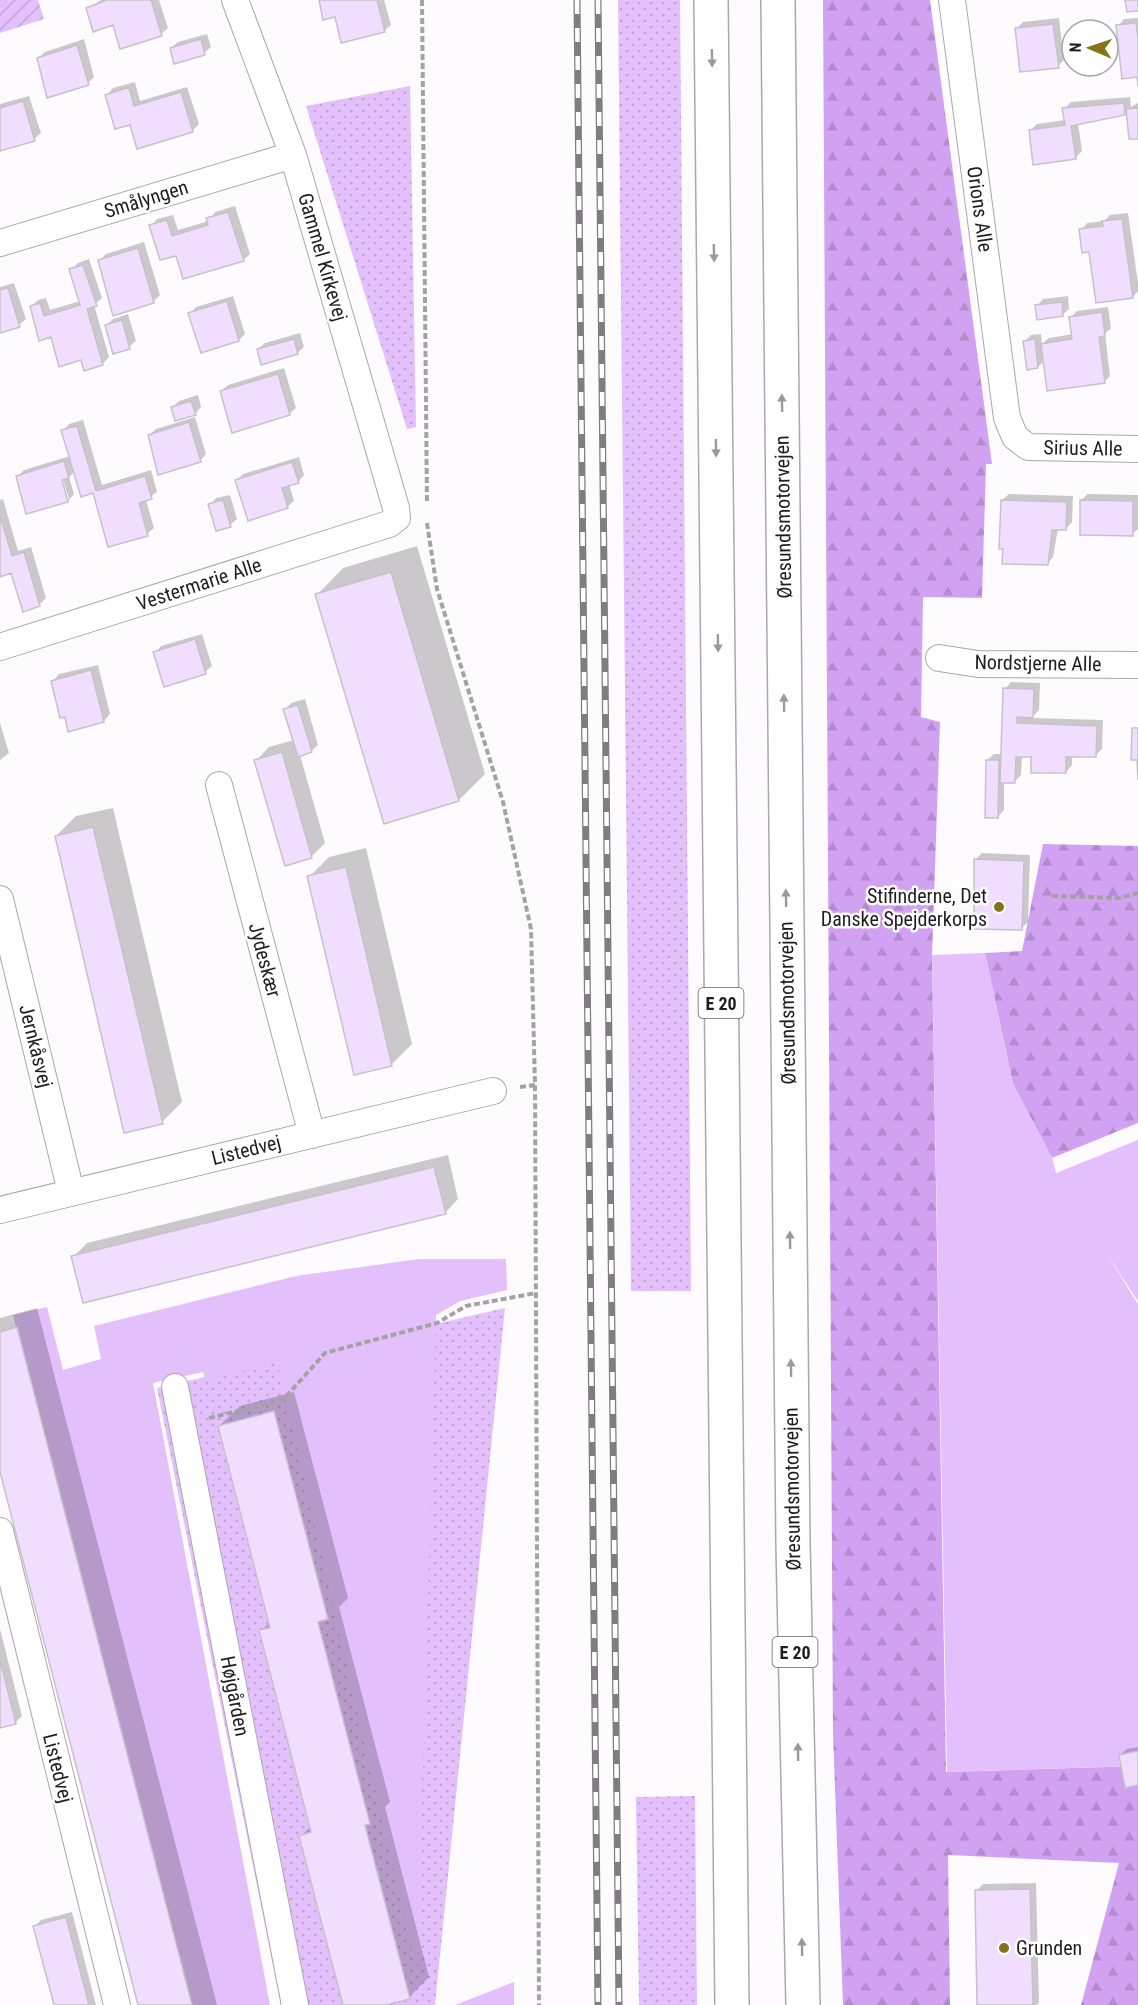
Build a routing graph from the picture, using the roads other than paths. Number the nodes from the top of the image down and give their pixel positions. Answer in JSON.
{"nodes":[{"id":1,"x":235,"y":0,"type":"edge"},
{"id":2,"x":711,"y":0,"type":"edge"},
{"id":3,"x":778,"y":0,"type":"edge"},
{"id":4,"x":952,"y":0,"type":"edge"},
{"id":5,"x":293,"y":155,"type":"junction"},
{"id":6,"x":0,"y":243,"type":"edge"},
{"id":7,"x":1007,"y":418,"type":"joint"},
{"id":8,"x":1138,"y":449,"type":"edge"},
{"id":9,"x":397,"y":518,"type":"joint"},
{"id":10,"x":0,"y":648,"type":"edge"},
{"id":11,"x":939,"y":658,"type":"dead end"},
{"id":12,"x":1138,"y":665,"type":"edge"},
{"id":13,"x":219,"y":785,"type":"dead end"},
{"id":14,"x":0,"y":899,"type":"edge"},
{"id":15,"x":493,"y":1091,"type":"dead end"},
{"id":16,"x":312,"y":1135,"type":"junction"},
{"id":17,"x":71,"y":1192,"type":"junction"},
{"id":18,"x":0,"y":1210,"type":"edge"},
{"id":19,"x":175,"y":1387,"type":"dead end"},
{"id":20,"x":0,"y":1531,"type":"edge"},
{"id":21,"x":117,"y":2005,"type":"edge"},
{"id":22,"x":295,"y":2005,"type":"edge"},
{"id":23,"x":732,"y":2005,"type":"edge"},
{"id":24,"x":803,"y":2005,"type":"edge"}],
"edges":[{"from":1,"to":5,"type":"street","name":"Gammel Kirkevej"},
{"from":2,"to":23,"type":"highway","number":"E 20","one_way":true},
{"from":24,"to":3,"type":"highway","name":"Øresundsmotorvejen","number":"E 20","one_way":true},
{"from":4,"to":7,"type":"street","name":"Orions Alle"},
{"from":5,"to":6,"type":"street","name":"Smålyngen"},
{"from":5,"to":9,"type":"street","name":"Gammel Kirkevej"},
{"from":7,"to":8,"type":"street","name":"Sirius Alle"},
{"from":9,"to":10,"type":"street","name":"Vestermarie Alle"},
{"from":11,"to":12,"type":"street","name":"Nordstjerne Alle"},
{"from":13,"to":16,"type":"street","name":"Jydeskær"},
{"from":14,"to":17,"type":"street","name":"Jernkåsvej"},
{"from":15,"to":16,"type":"street","name":"Listedvej"},
{"from":16,"to":17,"type":"street","name":"Listedvej"},
{"from":17,"to":18,"type":"street","name":"Listedvej"},
{"from":19,"to":22,"type":"street","name":"Højgården"},
{"from":20,"to":21,"type":"street","name":"Listedvej"}]}
